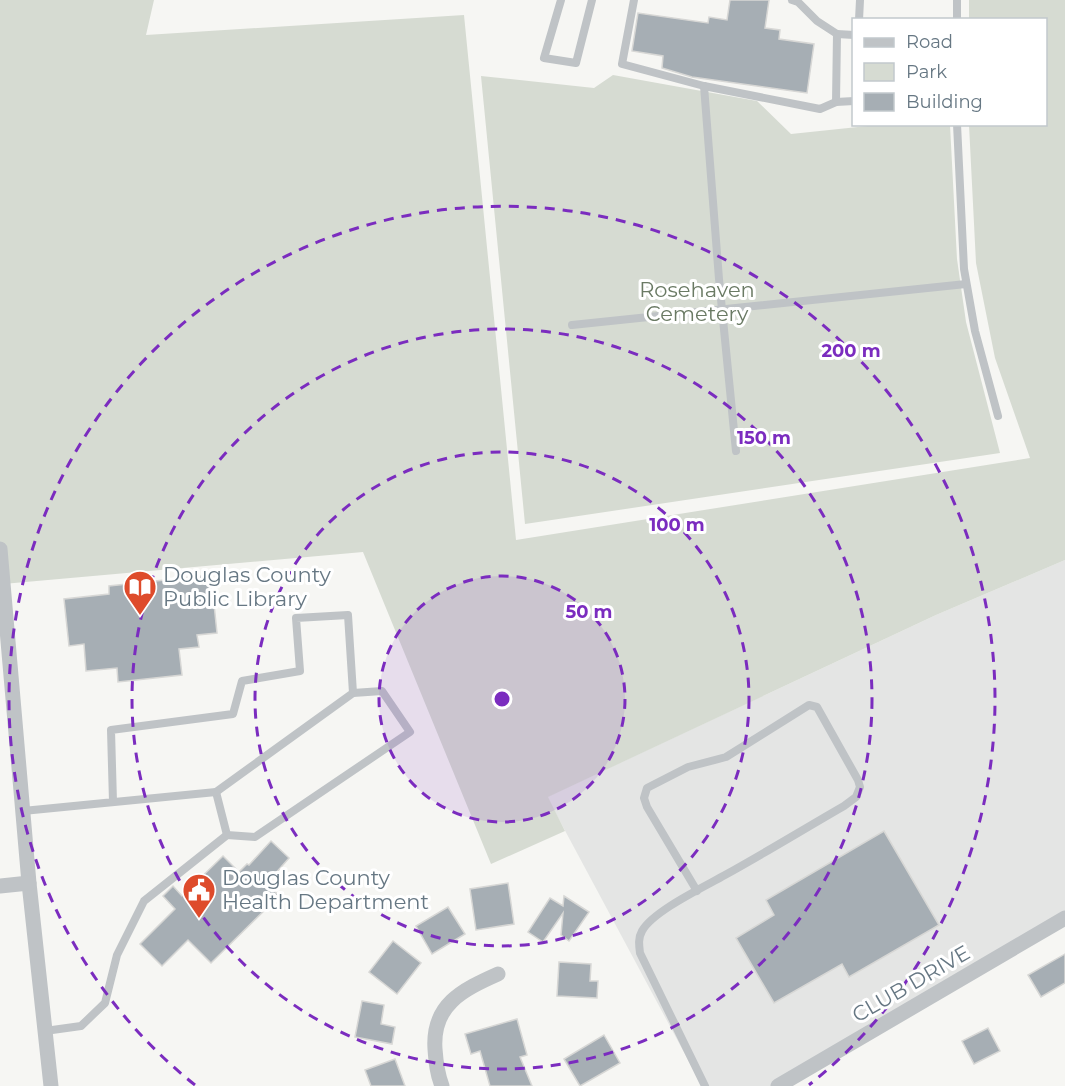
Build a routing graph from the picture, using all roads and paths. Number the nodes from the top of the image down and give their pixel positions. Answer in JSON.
{"nodes":[{"id":1,"x":561,"y":0,"type":"edge"},
{"id":2,"x":592,"y":0,"type":"edge"},
{"id":3,"x":634,"y":0,"type":"edge"},
{"id":4,"x":792,"y":0,"type":"edge"},
{"id":5,"x":860,"y":0,"type":"edge"},
{"id":6,"x":957,"y":0,"type":"edge"},
{"id":7,"x":859,"y":18,"type":"edge"},
{"id":8,"x":957,"y":18,"type":"edge"},
{"id":9,"x":837,"y":34,"type":"junction"},
{"id":10,"x":852,"y":35,"type":"edge"},
{"id":11,"x":704,"y":86,"type":"junction"},
{"id":12,"x":852,"y":101,"type":"edge"},
{"id":13,"x":836,"y":102,"type":"junction"},
{"id":14,"x":957,"y":126,"type":"edge"},
{"id":15,"x":966,"y":284,"type":"junction"},
{"id":16,"x":722,"y":309,"type":"junction"},
{"id":17,"x":572,"y":325,"type":"dead end"},
{"id":18,"x":998,"y":416,"type":"dead end"},
{"id":19,"x":736,"y":451,"type":"dead end"},
{"id":20,"x":0,"y":549,"type":"edge"},
{"id":21,"x":2,"y":584,"type":"edge"},
{"id":22,"x":6,"y":681,"type":"edge"},
{"id":23,"x":353,"y":693,"type":"junction"},
{"id":24,"x":216,"y":792,"type":"junction"},
{"id":25,"x":113,"y":802,"type":"junction"},
{"id":26,"x":23,"y":811,"type":"junction"},
{"id":27,"x":227,"y":835,"type":"junction"},
{"id":28,"x":29,"y":883,"type":"junction"},
{"id":29,"x":0,"y":886,"type":"edge"},
{"id":30,"x":697,"y":891,"type":"junction"},
{"id":31,"x":1065,"y":918,"type":"edge"},
{"id":32,"x":498,"y":974,"type":"dead end"},
{"id":33,"x":45,"y":1031,"type":"junction"},
{"id":34,"x":51,"y":1086,"type":"edge"},
{"id":35,"x":442,"y":1086,"type":"edge"},
{"id":36,"x":705,"y":1086,"type":"edge"},
{"id":37,"x":778,"y":1086,"type":"edge"}],
"edges":[{"from":1,"to":2,"type":"lane"},
{"from":3,"to":11,"type":"lane"},
{"from":4,"to":9,"type":"lane"},
{"from":5,"to":7,"type":"lane"},
{"from":6,"to":8,"type":"lane"},
{"from":9,"to":10,"type":"lane"},
{"from":9,"to":13,"type":"lane"},
{"from":11,"to":13,"type":"lane"},
{"from":11,"to":16,"type":"lane"},
{"from":12,"to":13,"type":"lane"},
{"from":14,"to":15,"type":"lane"},
{"from":15,"to":16,"type":"lane"},
{"from":15,"to":18,"type":"lane"},
{"from":16,"to":17,"type":"lane"},
{"from":16,"to":19,"type":"lane"},
{"from":20,"to":21,"type":"street"},
{"from":21,"to":22,"type":"street"},
{"from":22,"to":26,"type":"street"},
{"from":23,"to":24,"type":"lane"},
{"from":23,"to":25,"type":"lane"},
{"from":23,"to":27,"type":"lane"},
{"from":24,"to":25,"type":"lane"},
{"from":24,"to":27,"type":"lane"},
{"from":25,"to":26,"type":"lane"},
{"from":26,"to":28,"type":"street"},
{"from":27,"to":33,"type":"lane"},
{"from":28,"to":29,"type":"street"},
{"from":28,"to":33,"type":"street"},
{"from":30,"to":30,"type":"lane"},
{"from":30,"to":36,"type":"lane"},
{"from":31,"to":37,"type":"street","name":"CLUB DRIVE"},
{"from":32,"to":35,"type":"street"},
{"from":33,"to":34,"type":"street"}]}
